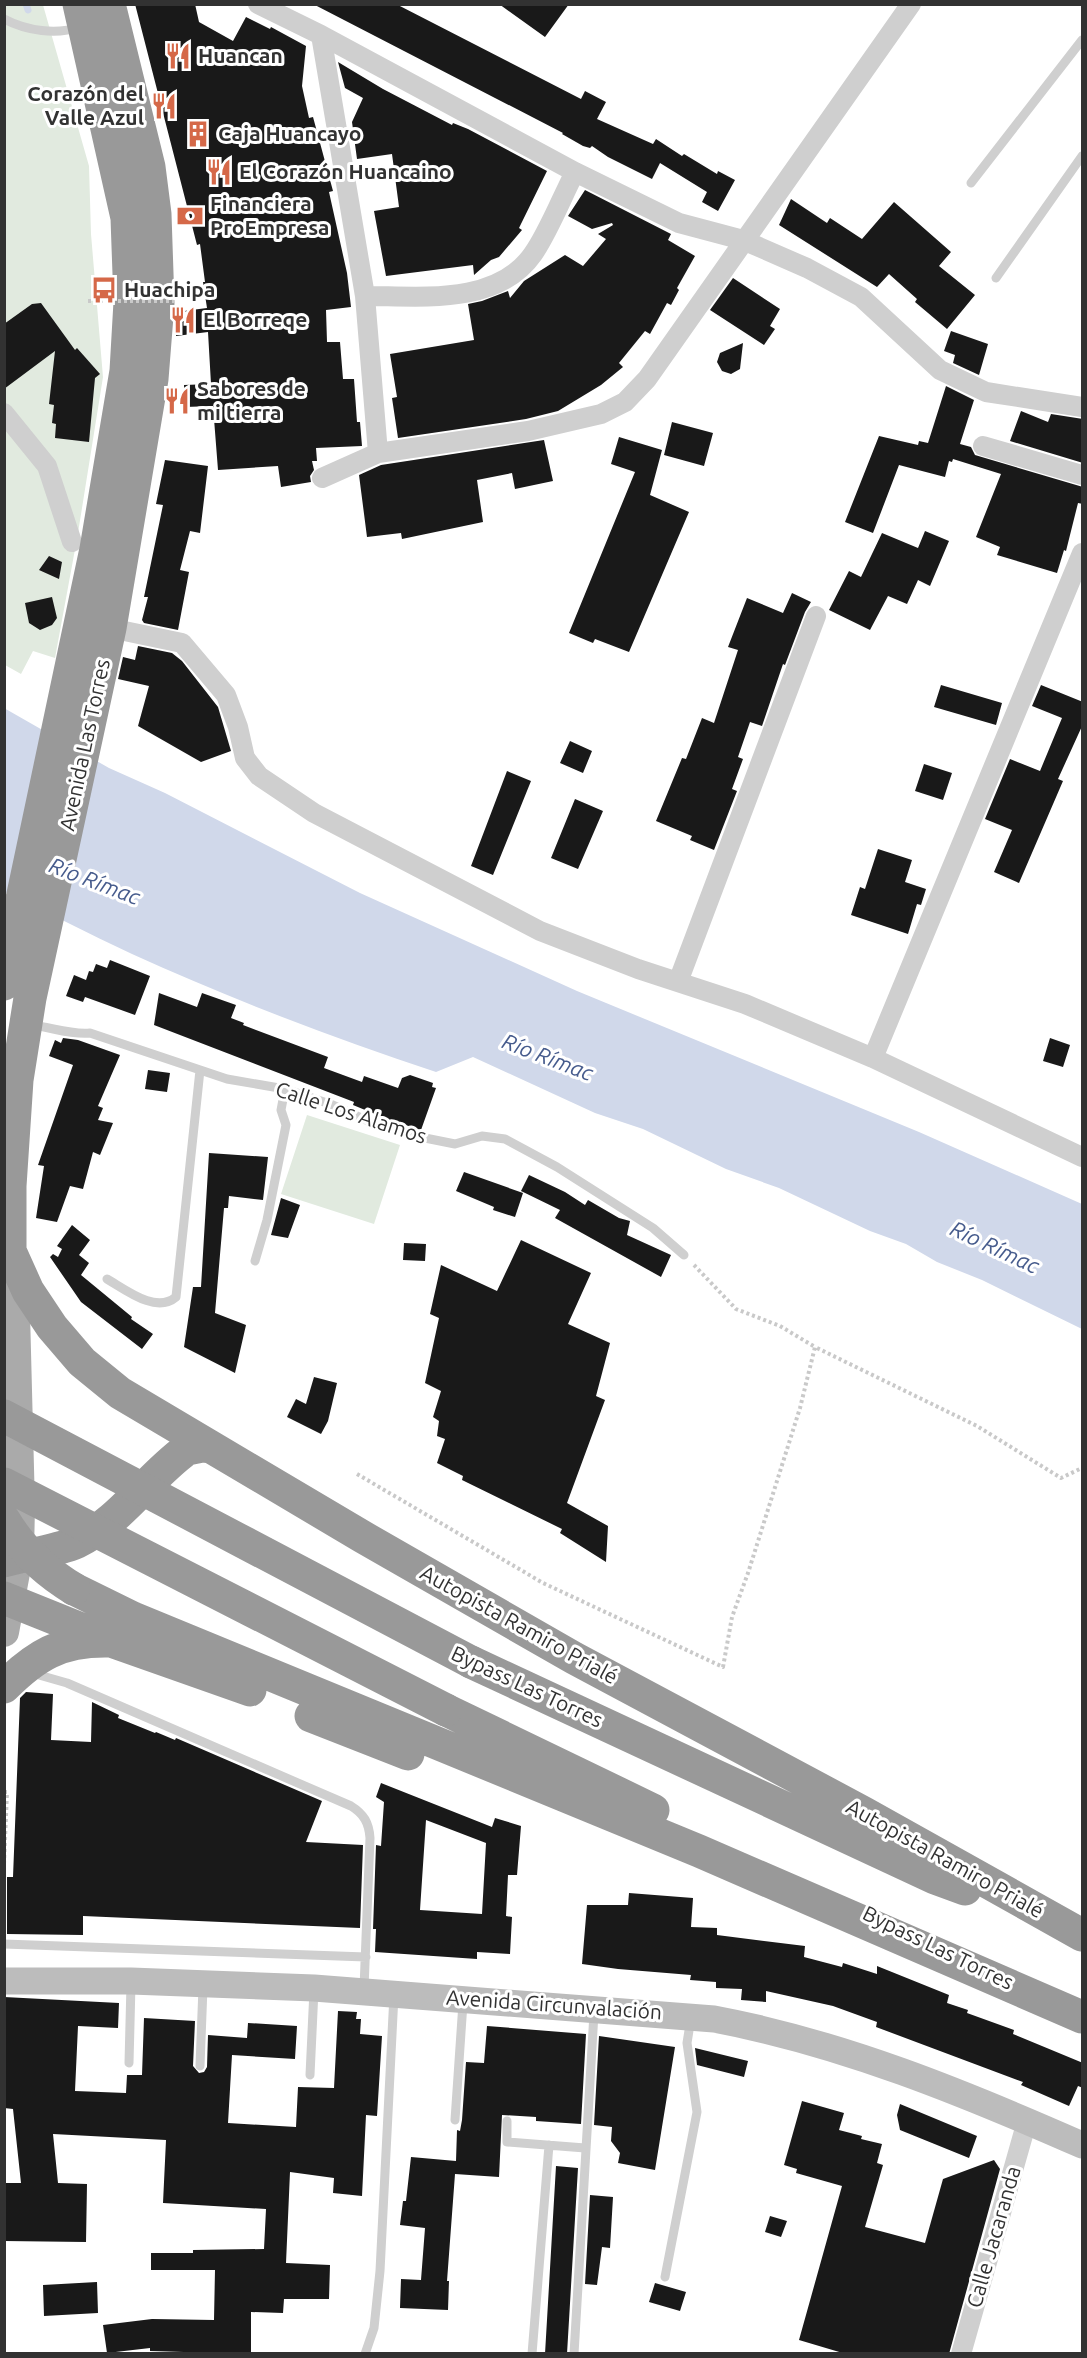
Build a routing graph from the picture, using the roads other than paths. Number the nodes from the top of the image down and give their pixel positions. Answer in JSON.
{"nodes":[{"id":1,"x":109,"y":4,"type":"edge"},
{"id":2,"x":258,"y":4,"type":"edge"},
{"id":3,"x":911,"y":4,"type":"edge"},
{"id":4,"x":82,"y":15,"type":"edge"},
{"id":5,"x":4,"y":19,"type":"edge"},
{"id":6,"x":321,"y":35,"type":"junction"},
{"id":7,"x":1083,"y":40,"type":"edge"},
{"id":8,"x":1083,"y":156,"type":"edge"},
{"id":9,"x":575,"y":172,"type":"junction"},
{"id":10,"x":971,"y":183,"type":"dead end"},
{"id":11,"x":743,"y":240,"type":"junction"},
{"id":12,"x":996,"y":278,"type":"dead end"},
{"id":13,"x":365,"y":297,"type":"junction"},
{"id":14,"x":1083,"y":407,"type":"edge"},
{"id":15,"x":4,"y":413,"type":"edge"},
{"id":16,"x":983,"y":446,"type":"dead end"},
{"id":17,"x":378,"y":453,"type":"junction"},
{"id":18,"x":1083,"y":475,"type":"edge"},
{"id":19,"x":322,"y":478,"type":"dead end"},
{"id":20,"x":72,"y":542,"type":"dead end"},
{"id":21,"x":1083,"y":553,"type":"edge"},
{"id":22,"x":816,"y":616,"type":"dead end"},
{"id":23,"x":110,"y":628,"type":"junction"},
{"id":24,"x":79,"y":705,"type":"junction"},
{"id":25,"x":14,"y":963,"type":"edge"},
{"id":26,"x":678,"y":982,"type":"junction"},
{"id":27,"x":26,"y":1024,"type":"junction"},
{"id":28,"x":873,"y":1058,"type":"junction"},
{"id":29,"x":200,"y":1070,"type":"junction"},
{"id":30,"x":11,"y":1076,"type":"edge"},
{"id":31,"x":285,"y":1089,"type":"junction"},
{"id":32,"x":1083,"y":1157,"type":"edge"},
{"id":33,"x":10,"y":1251,"type":"junction"},
{"id":34,"x":684,"y":1255,"type":"road end"},
{"id":35,"x":255,"y":1261,"type":"dead end"},
{"id":36,"x":107,"y":1278,"type":"dead end"},
{"id":37,"x":4,"y":1416,"type":"edge"},
{"id":38,"x":210,"y":1447,"type":"junction"},
{"id":39,"x":4,"y":1484,"type":"edge"},
{"id":40,"x":4,"y":1520,"type":"edge"},
{"id":41,"x":11,"y":1559,"type":"edge"},
{"id":42,"x":8,"y":1599,"type":"edge"},
{"id":43,"x":4,"y":1632,"type":"edge"},
{"id":44,"x":111,"y":1641,"type":"junction"},
{"id":45,"x":13,"y":1679,"type":"edge"},
{"id":46,"x":699,"y":1851,"type":"junction"},
{"id":47,"x":1074,"y":1931,"type":"edge"},
{"id":48,"x":4,"y":1944,"type":"edge"},
{"id":49,"x":366,"y":1957,"type":"junction"},
{"id":50,"x":4,"y":1981,"type":"edge"},
{"id":51,"x":131,"y":1981,"type":"junction"},
{"id":52,"x":203,"y":1984,"type":"junction"},
{"id":53,"x":314,"y":1988,"type":"junction"},
{"id":54,"x":363,"y":1991,"type":"junction"},
{"id":55,"x":394,"y":1993,"type":"junction"},
{"id":56,"x":1035,"y":1995,"type":"junction"},
{"id":57,"x":463,"y":1998,"type":"junction"},
{"id":58,"x":594,"y":2008,"type":"junction"},
{"id":59,"x":691,"y":2016,"type":"junction"},
{"id":60,"x":1083,"y":2017,"type":"edge"},
{"id":61,"x":129,"y":2062,"type":"dead end"},
{"id":62,"x":200,"y":2066,"type":"dead end"},
{"id":63,"x":310,"y":2075,"type":"dead end"},
{"id":64,"x":455,"y":2120,"type":"dead end"},
{"id":65,"x":507,"y":2121,"type":"dead end"},
{"id":66,"x":1027,"y":2121,"type":"junction"},
{"id":67,"x":549,"y":2145,"type":"junction"},
{"id":68,"x":1083,"y":2145,"type":"edge"},
{"id":69,"x":585,"y":2148,"type":"junction"},
{"id":70,"x":665,"y":2277,"type":"dead end"},
{"id":71,"x":364,"y":2354,"type":"edge"},
{"id":72,"x":532,"y":2354,"type":"edge"},
{"id":73,"x":574,"y":2354,"type":"edge"},
{"id":74,"x":961,"y":2354,"type":"edge"}],
"edges":[{"from":1,"to":23,"type":"highway","name":"Avenida Las Torres"},
{"from":2,"to":6,"type":"street"},
{"from":3,"to":11,"type":"street"},
{"from":4,"to":5,"type":"lane"},
{"from":4,"to":24,"type":"highway","name":"Avenida Las Torres"},
{"from":6,"to":9,"type":"street"},
{"from":6,"to":13,"type":"street"},
{"from":7,"to":10,"type":"lane"},
{"from":8,"to":12,"type":"lane"},
{"from":9,"to":11,"type":"street"},
{"from":9,"to":13,"type":"street"},
{"from":11,"to":14,"type":"street"},
{"from":11,"to":17,"type":"street"},
{"from":13,"to":17,"type":"street"},
{"from":15,"to":20,"type":"street"},
{"from":16,"to":18,"type":"street"},
{"from":17,"to":19,"type":"street"},
{"from":21,"to":28,"type":"street"},
{"from":22,"to":26,"type":"street"},
{"from":23,"to":24,"type":"highway","name":"Avenida Las Torres"},
{"from":23,"to":26,"type":"street"},
{"from":24,"to":25,"type":"highway","name":"Avenida Las Torres"},
{"from":25,"to":27,"type":"highway","name":"Avenida Las Torres"},
{"from":26,"to":28,"type":"street"},
{"from":27,"to":29,"type":"lane","name":"Calle Los Alamos"},
{"from":27,"to":30,"type":"highway","name":"Avenida Las Torres"},
{"from":28,"to":32,"type":"street"},
{"from":29,"to":31,"type":"lane","name":"Calle Los Alamos"},
{"from":29,"to":36,"type":"lane"},
{"from":30,"to":33,"type":"highway","name":"Avenida Las Torres"},
{"from":31,"to":34,"type":"lane","name":"Calle Los Alamos"},
{"from":31,"to":35,"type":"lane"},
{"from":33,"to":38,"type":"highway","name":"Autopista Ramiro Prialé"},
{"from":33,"to":41,"type":"main road","name":"Avenida Las Torres"},
{"from":37,"to":47,"type":"highway","name":"Bypass Las Torres","bridge":true},
{"from":38,"to":41,"type":"highway"},
{"from":38,"to":47,"type":"highway","name":"Autopista Ramiro Prialé"},
{"from":39,"to":56,"type":"highway","name":"Bypass Las Torres","bridge":true},
{"from":40,"to":46,"type":"highway","bridge":true},
{"from":41,"to":42,"type":"main road","name":"Avenida Las Torres"},
{"from":42,"to":43,"type":"main road","name":"Avenida Las Torres"},
{"from":42,"to":44,"type":"highway"},
{"from":44,"to":45,"type":"highway"},
{"from":44,"to":46,"type":"highway"},
{"from":45,"to":49,"type":"lane"},
{"from":46,"to":56,"type":"highway"},
{"from":48,"to":49,"type":"lane"},
{"from":49,"to":54,"type":"lane"},
{"from":50,"to":51,"type":"street","name":"Avenida Circunvalación"},
{"from":51,"to":52,"type":"street","name":"Avenida Circunvalación"},
{"from":51,"to":61,"type":"lane"},
{"from":52,"to":53,"type":"street","name":"Avenida Circunvalación"},
{"from":52,"to":62,"type":"lane"},
{"from":53,"to":54,"type":"street","name":"Avenida Circunvalación"},
{"from":53,"to":63,"type":"lane"},
{"from":54,"to":55,"type":"street","name":"Avenida Circunvalación"},
{"from":55,"to":57,"type":"street","name":"Avenida Circunvalación"},
{"from":55,"to":71,"type":"lane"},
{"from":56,"to":60,"type":"highway"},
{"from":57,"to":58,"type":"street","name":"Avenida Circunvalación"},
{"from":57,"to":64,"type":"lane"},
{"from":58,"to":59,"type":"street","name":"Avenida Circunvalación"},
{"from":58,"to":69,"type":"lane"},
{"from":59,"to":66,"type":"street","name":"Avenida Circunvalación"},
{"from":59,"to":70,"type":"lane"},
{"from":65,"to":67,"type":"lane"},
{"from":66,"to":68,"type":"street","name":"Avenida Circunvalación"},
{"from":66,"to":74,"type":"street","name":"Calle Jacaranda"},
{"from":67,"to":69,"type":"lane"},
{"from":67,"to":72,"type":"lane"},
{"from":69,"to":73,"type":"lane"}]}
